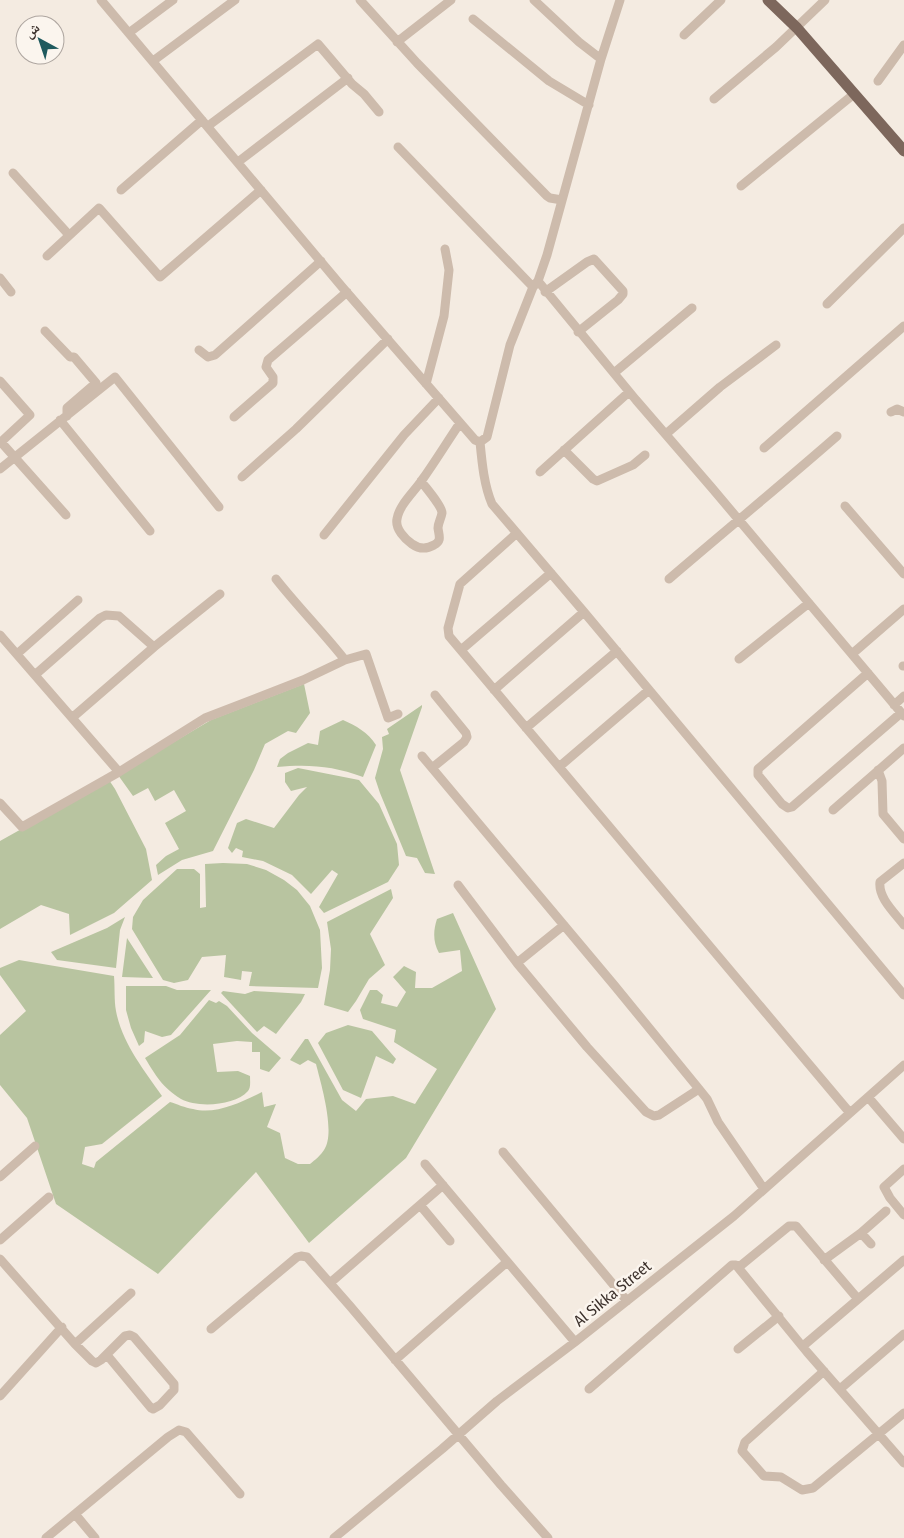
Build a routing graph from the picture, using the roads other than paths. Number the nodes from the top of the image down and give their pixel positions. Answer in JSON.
{"nodes":[{"id":1,"x":102,"y":0,"type":"edge"},
{"id":2,"x":173,"y":0,"type":"edge"},
{"id":3,"x":235,"y":0,"type":"edge"},
{"id":4,"x":360,"y":0,"type":"edge"},
{"id":5,"x":451,"y":0,"type":"edge"},
{"id":6,"x":534,"y":0,"type":"edge"},
{"id":7,"x":620,"y":0,"type":"edge"},
{"id":8,"x":721,"y":0,"type":"edge"},
{"id":9,"x":768,"y":0,"type":"edge"},
{"id":10,"x":825,"y":0,"type":"edge"},
{"id":11,"x":473,"y":19,"type":"dead end"},
{"id":12,"x":797,"y":28,"type":"junction"},
{"id":13,"x":130,"y":32,"type":"junction"},
{"id":14,"x":684,"y":35,"type":"dead end"},
{"id":15,"x":397,"y":42,"type":"junction"},
{"id":16,"x":904,"y":45,"type":"edge"},
{"id":17,"x":601,"y":59,"type":"junction"},
{"id":18,"x":153,"y":61,"type":"junction"},
{"id":19,"x":348,"y":78,"type":"junction"},
{"id":20,"x":878,"y":81,"type":"dead end"},
{"id":21,"x":854,"y":94,"type":"junction"},
{"id":22,"x":714,"y":99,"type":"dead end"},
{"id":23,"x":589,"y":105,"type":"junction"},
{"id":24,"x":379,"y":112,"type":"dead end"},
{"id":25,"x":205,"y":123,"type":"junction"},
{"id":26,"x":398,"y":147,"type":"dead end"},
{"id":27,"x":904,"y":151,"type":"edge"},
{"id":28,"x":238,"y":162,"type":"junction"},
{"id":29,"x":13,"y":173,"type":"dead end"},
{"id":30,"x":742,"y":186,"type":"dead end"},
{"id":31,"x":121,"y":190,"type":"dead end"},
{"id":32,"x":261,"y":190,"type":"junction"},
{"id":33,"x":562,"y":200,"type":"junction"},
{"id":34,"x":904,"y":228,"type":"edge"},
{"id":35,"x":69,"y":235,"type":"junction"},
{"id":36,"x":445,"y":249,"type":"dead end"},
{"id":37,"x":47,"y":256,"type":"dead end"},
{"id":38,"x":321,"y":261,"type":"junction"},
{"id":39,"x":0,"y":278,"type":"edge"},
{"id":40,"x":535,"y":284,"type":"junction"},
{"id":41,"x":11,"y":292,"type":"dead end"},
{"id":42,"x":347,"y":292,"type":"junction"},
{"id":43,"x":545,"y":292,"type":"junction"},
{"id":44,"x":827,"y":304,"type":"dead end"},
{"id":45,"x":692,"y":308,"type":"dead end"},
{"id":46,"x":904,"y":326,"type":"edge"},
{"id":47,"x":45,"y":331,"type":"dead end"},
{"id":48,"x":578,"y":332,"type":"junction"},
{"id":49,"x":388,"y":339,"type":"junction"},
{"id":50,"x":776,"y":345,"type":"dead end"},
{"id":51,"x":199,"y":350,"type":"dead end"},
{"id":52,"x":614,"y":373,"type":"junction"},
{"id":53,"x":0,"y":381,"type":"edge"},
{"id":54,"x":426,"y":384,"type":"junction"},
{"id":55,"x":629,"y":392,"type":"junction"},
{"id":56,"x":439,"y":398,"type":"junction"},
{"id":57,"x":892,"y":412,"type":"dead end"},
{"id":58,"x":904,"y":412,"type":"edge"},
{"id":59,"x":234,"y":416,"type":"dead end"},
{"id":60,"x":64,"y":418,"type":"junction"},
{"id":61,"x":460,"y":423,"type":"junction"},
{"id":62,"x":666,"y":434,"type":"junction"},
{"id":63,"x":837,"y":436,"type":"dead end"},
{"id":64,"x":480,"y":442,"type":"junction"},
{"id":65,"x":764,"y":448,"type":"dead end"},
{"id":66,"x":564,"y":450,"type":"junction"},
{"id":67,"x":645,"y":455,"type":"dead end"},
{"id":68,"x":14,"y":456,"type":"junction"},
{"id":69,"x":0,"y":469,"type":"edge"},
{"id":70,"x":540,"y":472,"type":"dead end"},
{"id":71,"x":242,"y":477,"type":"dead end"},
{"id":72,"x":421,"y":481,"type":"junction"},
{"id":73,"x":845,"y":506,"type":"dead end"},
{"id":74,"x":220,"y":507,"type":"dead end"},
{"id":75,"x":66,"y":515,"type":"dead end"},
{"id":76,"x":739,"y":519,"type":"junction"},
{"id":77,"x":150,"y":531,"type":"dead end"},
{"id":78,"x":518,"y":533,"type":"junction"},
{"id":79,"x":324,"y":535,"type":"dead end"},
{"id":80,"x":551,"y":573,"type":"junction"},
{"id":81,"x":904,"y":574,"type":"edge"},
{"id":82,"x":276,"y":579,"type":"dead end"},
{"id":83,"x":669,"y":579,"type":"dead end"},
{"id":84,"x":220,"y":594,"type":"dead end"},
{"id":85,"x":78,"y":600,"type":"dead end"},
{"id":86,"x":809,"y":603,"type":"junction"},
{"id":87,"x":904,"y":608,"type":"edge"},
{"id":88,"x":584,"y":612,"type":"junction"},
{"id":89,"x":0,"y":635,"type":"edge"},
{"id":90,"x":154,"y":647,"type":"junction"},
{"id":91,"x":461,"y":650,"type":"junction"},
{"id":92,"x":616,"y":651,"type":"junction"},
{"id":93,"x":17,"y":654,"type":"junction"},
{"id":94,"x":852,"y":654,"type":"junction"},
{"id":95,"x":740,"y":659,"type":"dead end"},
{"id":96,"x":345,"y":660,"type":"junction"},
{"id":97,"x":868,"y":673,"type":"junction"},
{"id":98,"x":36,"y":674,"type":"junction"},
{"id":99,"x":494,"y":690,"type":"junction"},
{"id":100,"x":649,"y":690,"type":"junction"},
{"id":101,"x":435,"y":695,"type":"dead end"},
{"id":102,"x":904,"y":696,"type":"edge"},
{"id":103,"x":894,"y":704,"type":"junction"},
{"id":104,"x":398,"y":714,"type":"dead end"},
{"id":105,"x":903,"y":714,"type":"edge"},
{"id":106,"x":72,"y":717,"type":"junction"},
{"id":107,"x":526,"y":728,"type":"junction"},
{"id":108,"x":904,"y":748,"type":"edge"},
{"id":109,"x":422,"y":756,"type":"dead end"},
{"id":110,"x":559,"y":767,"type":"junction"},
{"id":111,"x":432,"y":768,"type":"junction"},
{"id":112,"x":878,"y":770,"type":"junction"},
{"id":113,"x":120,"y":772,"type":"junction"},
{"id":114,"x":0,"y":804,"type":"edge"},
{"id":115,"x":833,"y":810,"type":"dead end"},
{"id":116,"x":904,"y":839,"type":"edge"},
{"id":117,"x":904,"y":863,"type":"edge"},
{"id":118,"x":458,"y":884,"type":"dead end"},
{"id":119,"x":904,"y":925,"type":"edge"},
{"id":120,"x":564,"y":926,"type":"junction"},
{"id":121,"x":517,"y":963,"type":"junction"},
{"id":122,"x":904,"y":995,"type":"edge"},
{"id":123,"x":904,"y":1065,"type":"edge"},
{"id":124,"x":698,"y":1089,"type":"junction"},
{"id":125,"x":870,"y":1099,"type":"junction"},
{"id":126,"x":850,"y":1113,"type":"junction"},
{"id":127,"x":902,"y":1137,"type":"edge"},
{"id":128,"x":35,"y":1146,"type":"dead end"},
{"id":129,"x":503,"y":1152,"type":"dead end"},
{"id":130,"x":425,"y":1164,"type":"dead end"},
{"id":131,"x":904,"y":1169,"type":"edge"},
{"id":132,"x":0,"y":1177,"type":"edge"},
{"id":133,"x":443,"y":1185,"type":"junction"},
{"id":134,"x":764,"y":1190,"type":"junction"},
{"id":135,"x":49,"y":1198,"type":"dead end"},
{"id":136,"x":420,"y":1205,"type":"junction"},
{"id":137,"x":886,"y":1211,"type":"dead end"},
{"id":138,"x":904,"y":1215,"type":"edge"},
{"id":139,"x":861,"y":1232,"type":"junction"},
{"id":140,"x":0,"y":1240,"type":"edge"},
{"id":141,"x":450,"y":1241,"type":"dead end"},
{"id":142,"x":870,"y":1244,"type":"dead end"},
{"id":143,"x":0,"y":1259,"type":"edge"},
{"id":144,"x":824,"y":1260,"type":"junction"},
{"id":145,"x":904,"y":1260,"type":"edge"},
{"id":146,"x":507,"y":1262,"type":"junction"},
{"id":147,"x":739,"y":1267,"type":"junction"},
{"id":148,"x":330,"y":1283,"type":"junction"},
{"id":149,"x":131,"y":1293,"type":"dead end"},
{"id":150,"x":858,"y":1299,"type":"junction"},
{"id":151,"x":627,"y":1301,"type":"junction"},
{"id":152,"x":779,"y":1316,"type":"junction"},
{"id":153,"x":62,"y":1327,"type":"junction"},
{"id":154,"x":211,"y":1329,"type":"dead end"},
{"id":155,"x":904,"y":1334,"type":"edge"},
{"id":156,"x":575,"y":1342,"type":"junction"},
{"id":157,"x":75,"y":1344,"type":"junction"},
{"id":158,"x":803,"y":1346,"type":"junction"},
{"id":159,"x":738,"y":1349,"type":"dead end"},
{"id":160,"x":107,"y":1355,"type":"junction"},
{"id":161,"x":395,"y":1360,"type":"junction"},
{"id":162,"x":824,"y":1371,"type":"junction"},
{"id":163,"x":589,"y":1389,"type":"dead end"},
{"id":164,"x":840,"y":1389,"type":"junction"},
{"id":165,"x":0,"y":1396,"type":"edge"},
{"id":166,"x":904,"y":1413,"type":"edge"},
{"id":167,"x":879,"y":1434,"type":"junction"},
{"id":168,"x":458,"y":1435,"type":"junction"},
{"id":169,"x":904,"y":1463,"type":"edge"},
{"id":170,"x":240,"y":1494,"type":"dead end"},
{"id":171,"x":75,"y":1514,"type":"junction"},
{"id":172,"x":46,"y":1538,"type":"edge"},
{"id":173,"x":95,"y":1538,"type":"edge"},
{"id":174,"x":334,"y":1538,"type":"edge"},
{"id":175,"x":548,"y":1538,"type":"edge"}],
"edges":[{"from":1,"to":13,"type":"street"},
{"from":2,"to":13,"type":"street"},
{"from":3,"to":18,"type":"street"},
{"from":4,"to":15,"type":"street"},
{"from":5,"to":15,"type":"street"},
{"from":6,"to":17,"type":"street"},
{"from":7,"to":17,"type":"street"},
{"from":8,"to":14,"type":"street"},
{"from":9,"to":12,"type":"main road"},
{"from":10,"to":12,"type":"street"},
{"from":11,"to":23,"type":"street"},
{"from":12,"to":21,"type":"main road"},
{"from":12,"to":22,"type":"street"},
{"from":13,"to":18,"type":"street"},
{"from":15,"to":33,"type":"street"},
{"from":16,"to":20,"type":"street"},
{"from":17,"to":23,"type":"street"},
{"from":18,"to":25,"type":"street"},
{"from":19,"to":24,"type":"street"},
{"from":19,"to":25,"type":"street"},
{"from":19,"to":28,"type":"street"},
{"from":21,"to":27,"type":"main road"},
{"from":21,"to":30,"type":"street"},
{"from":23,"to":33,"type":"street"},
{"from":25,"to":28,"type":"street"},
{"from":25,"to":31,"type":"street"},
{"from":26,"to":40,"type":"street"},
{"from":28,"to":32,"type":"street"},
{"from":29,"to":35,"type":"street"},
{"from":32,"to":35,"type":"street"},
{"from":32,"to":38,"type":"street"},
{"from":33,"to":40,"type":"street"},
{"from":34,"to":44,"type":"street"},
{"from":35,"to":37,"type":"street"},
{"from":36,"to":54,"type":"street"},
{"from":38,"to":42,"type":"street"},
{"from":38,"to":51,"type":"street"},
{"from":39,"to":41,"type":"street"},
{"from":40,"to":43,"type":"street"},
{"from":40,"to":64,"type":"street"},
{"from":42,"to":49,"type":"street"},
{"from":42,"to":59,"type":"street"},
{"from":43,"to":48,"type":"street"},
{"from":43,"to":48,"type":"street"},
{"from":45,"to":52,"type":"street"},
{"from":46,"to":65,"type":"street"},
{"from":47,"to":60,"type":"street"},
{"from":48,"to":52,"type":"street"},
{"from":49,"to":54,"type":"street"},
{"from":49,"to":71,"type":"street"},
{"from":50,"to":62,"type":"street"},
{"from":52,"to":55,"type":"street"},
{"from":53,"to":68,"type":"street"},
{"from":54,"to":56,"type":"street"},
{"from":55,"to":62,"type":"street"},
{"from":55,"to":66,"type":"street"},
{"from":56,"to":61,"type":"street"},
{"from":56,"to":79,"type":"street"},
{"from":57,"to":58,"type":"street"},
{"from":60,"to":68,"type":"street"},
{"from":60,"to":74,"type":"street"},
{"from":60,"to":77,"type":"street"},
{"from":61,"to":64,"type":"street"},
{"from":61,"to":72,"type":"street"},
{"from":62,"to":76,"type":"street"},
{"from":63,"to":76,"type":"street"},
{"from":64,"to":78,"type":"street"},
{"from":66,"to":67,"type":"street"},
{"from":66,"to":70,"type":"street"},
{"from":68,"to":69,"type":"street"},
{"from":68,"to":75,"type":"street"},
{"from":72,"to":72,"type":"street"},
{"from":73,"to":81,"type":"street"},
{"from":76,"to":83,"type":"street"},
{"from":76,"to":86,"type":"street"},
{"from":78,"to":80,"type":"street"},
{"from":78,"to":91,"type":"street"},
{"from":80,"to":88,"type":"street"},
{"from":80,"to":91,"type":"street"},
{"from":82,"to":96,"type":"street"},
{"from":84,"to":90,"type":"street"},
{"from":85,"to":93,"type":"street"},
{"from":86,"to":94,"type":"street"},
{"from":86,"to":95,"type":"street"},
{"from":87,"to":94,"type":"street"},
{"from":88,"to":92,"type":"street"},
{"from":88,"to":99,"type":"street"},
{"from":89,"to":93,"type":"street"},
{"from":90,"to":98,"type":"street"},
{"from":90,"to":106,"type":"street"},
{"from":91,"to":99,"type":"street"},
{"from":92,"to":100,"type":"street"},
{"from":92,"to":107,"type":"street"},
{"from":93,"to":98,"type":"street"},
{"from":94,"to":97,"type":"street"},
{"from":96,"to":104,"type":"street"},
{"from":96,"to":113,"type":"street"},
{"from":97,"to":103,"type":"street"},
{"from":97,"to":105,"type":"street"},
{"from":98,"to":106,"type":"street"},
{"from":99,"to":107,"type":"street"},
{"from":100,"to":110,"type":"street"},
{"from":100,"to":122,"type":"street"},
{"from":101,"to":111,"type":"street"},
{"from":102,"to":103,"type":"street"},
{"from":103,"to":105,"type":"street"},
{"from":106,"to":113,"type":"street"},
{"from":107,"to":110,"type":"street"},
{"from":108,"to":112,"type":"street"},
{"from":109,"to":111,"type":"street"},
{"from":110,"to":126,"type":"street"},
{"from":111,"to":120,"type":"street"},
{"from":112,"to":115,"type":"street"},
{"from":112,"to":116,"type":"street"},
{"from":113,"to":114,"type":"street"},
{"from":117,"to":119,"type":"street"},
{"from":118,"to":121,"type":"street"},
{"from":120,"to":121,"type":"street"},
{"from":120,"to":124,"type":"street"},
{"from":121,"to":124,"type":"street"},
{"from":123,"to":125,"type":"street","name":"Al Sikka Street"},
{"from":124,"to":134,"type":"street"},
{"from":125,"to":126,"type":"street","name":"Al Sikka Street"},
{"from":125,"to":127,"type":"street"},
{"from":126,"to":134,"type":"street","name":"Al Sikka Street"},
{"from":128,"to":132,"type":"street"},
{"from":129,"to":151,"type":"street"},
{"from":130,"to":133,"type":"street"},
{"from":131,"to":138,"type":"street"},
{"from":133,"to":136,"type":"street"},
{"from":133,"to":146,"type":"street"},
{"from":134,"to":151,"type":"street","name":"Al Sikka Street"},
{"from":135,"to":140,"type":"street"},
{"from":136,"to":141,"type":"street"},
{"from":136,"to":148,"type":"street"},
{"from":137,"to":139,"type":"street"},
{"from":139,"to":142,"type":"street"},
{"from":139,"to":144,"type":"street"},
{"from":143,"to":153,"type":"street"},
{"from":144,"to":147,"type":"street"},
{"from":144,"to":150,"type":"street"},
{"from":145,"to":150,"type":"street"},
{"from":146,"to":156,"type":"street"},
{"from":146,"to":161,"type":"street"},
{"from":147,"to":152,"type":"street"},
{"from":147,"to":163,"type":"street"},
{"from":148,"to":154,"type":"street"},
{"from":148,"to":161,"type":"street"},
{"from":149,"to":157,"type":"street"},
{"from":150,"to":158,"type":"street"},
{"from":151,"to":156,"type":"street","name":"Al Sikka Street"},
{"from":152,"to":158,"type":"street"},
{"from":152,"to":159,"type":"street"},
{"from":153,"to":157,"type":"street"},
{"from":153,"to":165,"type":"street"},
{"from":155,"to":164,"type":"street"},
{"from":156,"to":168,"type":"street","name":"Al Sikka Street"},
{"from":157,"to":160,"type":"street"},
{"from":158,"to":162,"type":"street"},
{"from":160,"to":160,"type":"street"},
{"from":161,"to":168,"type":"street"},
{"from":162,"to":164,"type":"street"},
{"from":162,"to":167,"type":"street"},
{"from":164,"to":167,"type":"street"},
{"from":166,"to":167,"type":"street"},
{"from":167,"to":169,"type":"street"},
{"from":168,"to":174,"type":"street","name":"Al Sikka Street"},
{"from":168,"to":175,"type":"street"},
{"from":170,"to":171,"type":"street"},
{"from":171,"to":172,"type":"street"},
{"from":171,"to":173,"type":"street"}]}
